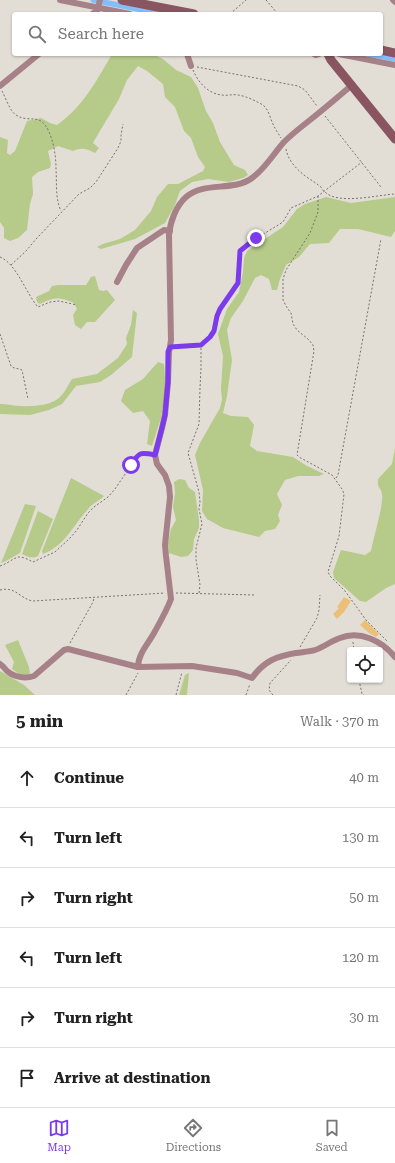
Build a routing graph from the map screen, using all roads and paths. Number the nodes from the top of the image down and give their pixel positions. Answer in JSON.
{"nodes":[{"id":1,"x":60,"y":0,"type":"edge"},
{"id":2,"x":122,"y":0,"type":"edge"},
{"id":3,"x":246,"y":0,"type":"edge"},
{"id":4,"x":266,"y":0,"type":"edge"},
{"id":5,"x":99,"y":4,"type":"edge"},
{"id":6,"x":124,"y":12,"type":"edge"},
{"id":7,"x":176,"y":12,"type":"edge"},
{"id":8,"x":232,"y":12,"type":"edge"},
{"id":9,"x":276,"y":12,"type":"edge"},
{"id":10,"x":383,"y":50,"type":"edge"},
{"id":11,"x":395,"y":53,"type":"edge"},
{"id":12,"x":37,"y":56,"type":"edge"},
{"id":13,"x":188,"y":56,"type":"edge"},
{"id":14,"x":329,"y":56,"type":"edge"},
{"id":15,"x":349,"y":56,"type":"edge"},
{"id":16,"x":395,"y":65,"type":"edge"},
{"id":17,"x":190,"y":66,"type":"junction"},
{"id":18,"x":352,"y":85,"type":"junction"},
{"id":19,"x":0,"y":87,"type":"edge"},
{"id":20,"x":321,"y":111,"type":"junction"},
{"id":21,"x":123,"y":124,"type":"dead end"},
{"id":22,"x":395,"y":139,"type":"edge"},
{"id":23,"x":285,"y":141,"type":"junction"},
{"id":24,"x":362,"y":162,"type":"junction"},
{"id":25,"x":381,"y":187,"type":"dead end"},
{"id":26,"x":324,"y":192,"type":"junction"},
{"id":27,"x":395,"y":194,"type":"edge"},
{"id":28,"x":318,"y":196,"type":"junction"},
{"id":29,"x":62,"y":212,"type":"junction"},
{"id":30,"x":170,"y":230,"type":"junction"},
{"id":31,"x":381,"y":239,"type":"dead end"},
{"id":32,"x":0,"y":257,"type":"edge"},
{"id":33,"x":11,"y":265,"type":"junction"},
{"id":34,"x":117,"y":282,"type":"dead end"},
{"id":35,"x":77,"y":305,"type":"dead end"},
{"id":36,"x":0,"y":334,"type":"edge"},
{"id":37,"x":201,"y":345,"type":"junction"},
{"id":38,"x":170,"y":347,"type":"junction"},
{"id":39,"x":28,"y":399,"type":"dead end"},
{"id":40,"x":155,"y":455,"type":"junction"},
{"id":41,"x":336,"y":479,"type":"junction"},
{"id":42,"x":0,"y":566,"type":"edge"},
{"id":43,"x":0,"y":590,"type":"edge"},
{"id":44,"x":171,"y":593,"type":"junction"},
{"id":45,"x":199,"y":593,"type":"junction"},
{"id":46,"x":255,"y":595,"type":"dead end"},
{"id":47,"x":94,"y":597,"type":"junction"},
{"id":48,"x":353,"y":636,"type":"junction"},
{"id":49,"x":387,"y":641,"type":"dead end"},
{"id":50,"x":354,"y":647,"type":"edge"},
{"id":51,"x":68,"y":649,"type":"junction"},
{"id":52,"x":395,"y":657,"type":"edge"},
{"id":53,"x":0,"y":664,"type":"edge"},
{"id":54,"x":184,"y":665,"type":"junction"},
{"id":55,"x":139,"y":667,"type":"junction"},
{"id":56,"x":252,"y":678,"type":"junction"},
{"id":57,"x":360,"y":683,"type":"edge"},
{"id":58,"x":126,"y":695,"type":"edge"},
{"id":59,"x":176,"y":695,"type":"edge"},
{"id":60,"x":246,"y":695,"type":"edge"},
{"id":61,"x":362,"y":695,"type":"edge"},
{"id":62,"x":364,"y":695,"type":"edge"}],
"edges":[{"from":1,"to":5,"type":"street"},
{"from":2,"to":7,"type":"street"},
{"from":3,"to":8,"type":"path"},
{"from":4,"to":9,"type":"path"},
{"from":5,"to":6,"type":"street"},
{"from":10,"to":11,"type":"street"},
{"from":12,"to":19,"type":"street"},
{"from":13,"to":17,"type":"street"},
{"from":14,"to":18,"type":"street"},
{"from":15,"to":16,"type":"street"},
{"from":17,"to":20,"type":"path"},
{"from":17,"to":23,"type":"path"},
{"from":18,"to":20,"type":"street"},
{"from":18,"to":22,"type":"street"},
{"from":19,"to":29,"type":"path"},
{"from":20,"to":23,"type":"street"},
{"from":20,"to":24,"type":"path"},
{"from":21,"to":29,"type":"path"},
{"from":23,"to":26,"type":"path"},
{"from":23,"to":30,"type":"street"},
{"from":24,"to":25,"type":"path"},
{"from":24,"to":26,"type":"path"},
{"from":26,"to":27,"type":"path"},
{"from":26,"to":28,"type":"path"},
{"from":28,"to":37,"type":"path"},
{"from":28,"to":41,"type":"path"},
{"from":29,"to":33,"type":"path"},
{"from":30,"to":34,"type":"street"},
{"from":30,"to":38,"type":"street"},
{"from":31,"to":41,"type":"path"},
{"from":32,"to":33,"type":"path"},
{"from":33,"to":35,"type":"path"},
{"from":36,"to":39,"type":"path"},
{"from":37,"to":38,"type":"path"},
{"from":37,"to":45,"type":"path"},
{"from":38,"to":40,"type":"street"},
{"from":40,"to":42,"type":"path"},
{"from":40,"to":44,"type":"street"},
{"from":41,"to":49,"type":"path"},
{"from":43,"to":47,"type":"path"},
{"from":44,"to":45,"type":"path"},
{"from":44,"to":47,"type":"path"},
{"from":44,"to":55,"type":"street"},
{"from":45,"to":46,"type":"path"},
{"from":47,"to":51,"type":"path"},
{"from":48,"to":50,"type":"path"},
{"from":48,"to":52,"type":"street"},
{"from":48,"to":56,"type":"street"},
{"from":51,"to":53,"type":"street"},
{"from":51,"to":55,"type":"street"},
{"from":54,"to":55,"type":"street"},
{"from":54,"to":56,"type":"street"},
{"from":54,"to":59,"type":"path"},
{"from":55,"to":58,"type":"path"},
{"from":56,"to":60,"type":"path"},
{"from":57,"to":61,"type":"path"},
{"from":61,"to":62,"type":"path"}]}
